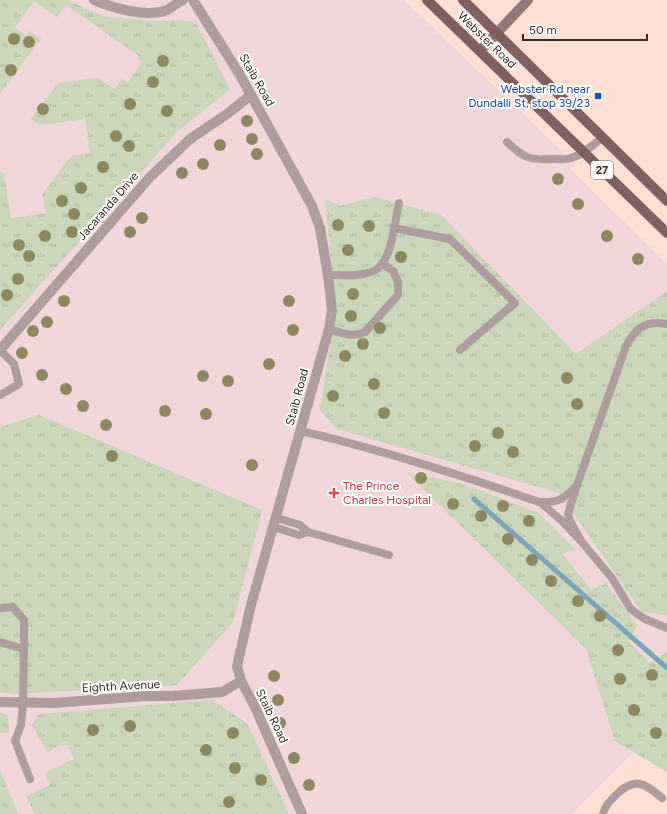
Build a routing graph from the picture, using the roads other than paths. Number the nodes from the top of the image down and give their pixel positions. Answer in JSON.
{"nodes":[{"id":1,"x":94,"y":0,"type":"edge"},
{"id":2,"x":183,"y":0,"type":"edge"},
{"id":3,"x":193,"y":0,"type":"edge"},
{"id":4,"x":427,"y":0,"type":"edge"},
{"id":5,"x":463,"y":0,"type":"edge"},
{"id":6,"x":528,"y":0,"type":"edge"},
{"id":7,"x":497,"y":34,"type":"junction"},
{"id":8,"x":480,"y":51,"type":"junction"},
{"id":9,"x":251,"y":96,"type":"junction"},
{"id":10,"x":602,"y":137,"type":"junction"},
{"id":11,"x":507,"y":142,"type":"dead end"},
{"id":12,"x":584,"y":152,"type":"junction"},
{"id":13,"x":667,"y":201,"type":"edge"},
{"id":14,"x":399,"y":203,"type":"dead end"},
{"id":15,"x":394,"y":228,"type":"junction"},
{"id":16,"x":667,"y":233,"type":"edge"},
{"id":17,"x":382,"y":264,"type":"junction"},
{"id":18,"x":328,"y":275,"type":"junction"},
{"id":19,"x":667,"y":324,"type":"edge"},
{"id":20,"x":330,"y":329,"type":"junction"},
{"id":21,"x":0,"y":350,"type":"edge"},
{"id":22,"x":460,"y":350,"type":"dead end"},
{"id":23,"x":0,"y":394,"type":"edge"},
{"id":24,"x":301,"y":431,"type":"junction"},
{"id":25,"x":576,"y":485,"type":"junction"},
{"id":26,"x":539,"y":502,"type":"junction"},
{"id":27,"x":276,"y":523,"type":"junction"},
{"id":28,"x":581,"y":541,"type":"junction"},
{"id":29,"x":389,"y":556,"type":"dead end"},
{"id":30,"x":0,"y":608,"type":"edge"},
{"id":31,"x":667,"y":628,"type":"edge"},
{"id":32,"x":0,"y":642,"type":"edge"},
{"id":33,"x":24,"y":649,"type":"junction"},
{"id":34,"x":241,"y":682,"type":"junction"},
{"id":35,"x":0,"y":702,"type":"edge"},
{"id":36,"x":23,"y":703,"type":"junction"},
{"id":37,"x":30,"y":779,"type":"dead end"},
{"id":38,"x":662,"y":798,"type":"dead end"},
{"id":39,"x":302,"y":814,"type":"edge"},
{"id":40,"x":603,"y":814,"type":"edge"}],
"edges":[{"from":1,"to":2,"type":"street"},
{"from":3,"to":9,"type":"street","name":"Staib Road"},
{"from":4,"to":8,"type":"main road","name":"Webster Road","number":"27"},
{"from":5,"to":7,"type":"main road","name":"Webster Road","number":"27"},
{"from":6,"to":7,"type":"street"},
{"from":7,"to":8,"type":"street"},
{"from":7,"to":10,"type":"main road","name":"Webster Road","number":"27"},
{"from":8,"to":12,"type":"main road","name":"Webster Road","number":"27"},
{"from":9,"to":18,"type":"street","name":"Staib Road"},
{"from":9,"to":21,"type":"street","name":"Jacaranda Drive"},
{"from":10,"to":12,"type":"lane"},
{"from":10,"to":13,"type":"main road","name":"Webster Road","number":"27"},
{"from":11,"to":12,"type":"lane"},
{"from":12,"to":16,"type":"main road","name":"Webster Road","number":"27"},
{"from":14,"to":15,"type":"lane"},
{"from":15,"to":17,"type":"lane"},
{"from":15,"to":22,"type":"lane"},
{"from":17,"to":18,"type":"lane"},
{"from":17,"to":20,"type":"lane"},
{"from":18,"to":20,"type":"street","name":"Staib Road"},
{"from":19,"to":25,"type":"lane"},
{"from":20,"to":24,"type":"street","name":"Staib Road"},
{"from":21,"to":23,"type":"lane"},
{"from":24,"to":26,"type":"lane"},
{"from":24,"to":27,"type":"street","name":"Staib Road"},
{"from":25,"to":26,"type":"lane"},
{"from":25,"to":28,"type":"lane"},
{"from":26,"to":28,"type":"lane"},
{"from":27,"to":29,"type":"lane"},
{"from":27,"to":34,"type":"street","name":"Staib Road"},
{"from":28,"to":31,"type":"lane"},
{"from":30,"to":33,"type":"lane"},
{"from":32,"to":33,"type":"lane"},
{"from":33,"to":36,"type":"lane"},
{"from":34,"to":36,"type":"street","name":"Eighth Avenue"},
{"from":34,"to":39,"type":"street","name":"Staib Road"},
{"from":35,"to":36,"type":"street","name":"Eighth Avenue"},
{"from":36,"to":37,"type":"lane"},
{"from":38,"to":40,"type":"lane"}]}
